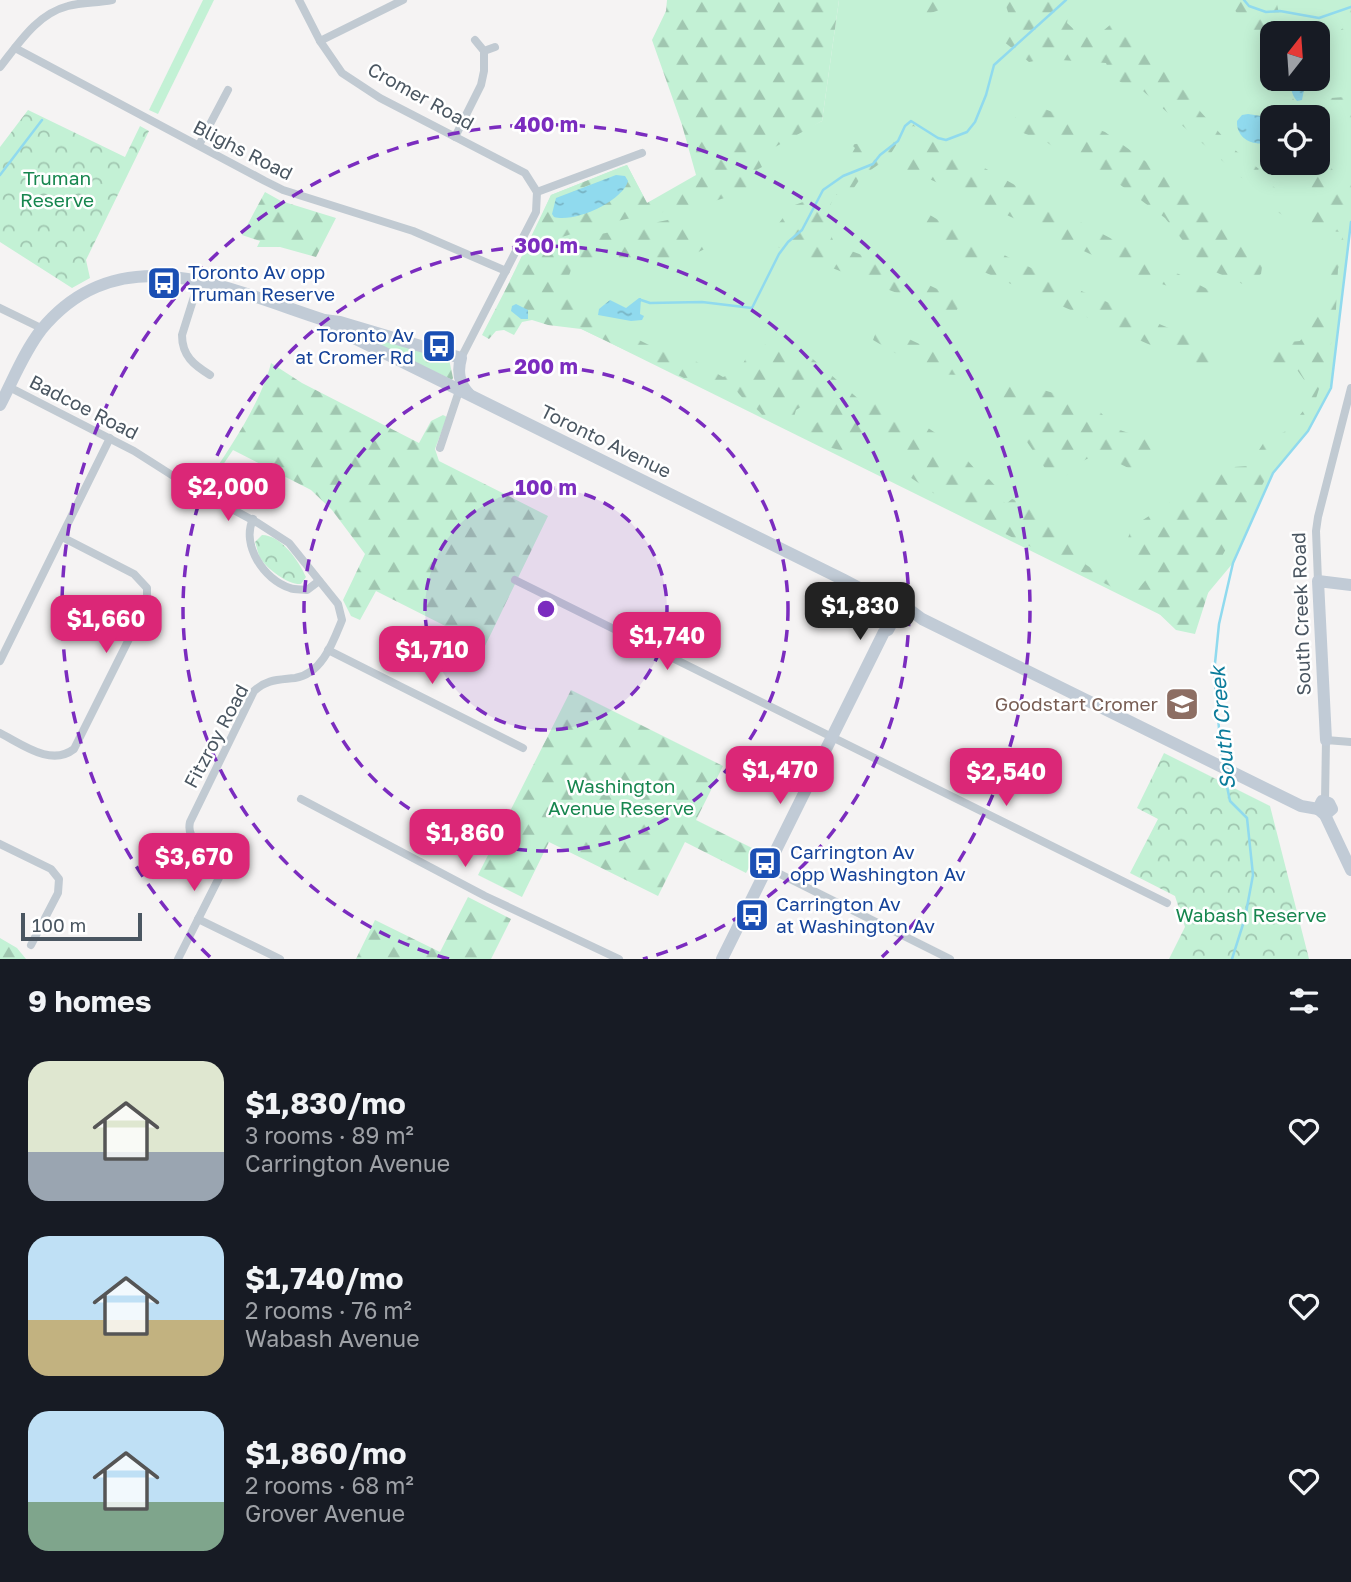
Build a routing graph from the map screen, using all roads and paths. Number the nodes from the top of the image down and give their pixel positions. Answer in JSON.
{"nodes":[{"id":1,"x":111,"y":0,"type":"edge"},
{"id":2,"x":299,"y":0,"type":"edge"},
{"id":3,"x":403,"y":0,"type":"edge"},
{"id":4,"x":475,"y":40,"type":"dead end"},
{"id":5,"x":320,"y":41,"type":"junction"},
{"id":6,"x":495,"y":47,"type":"dead end"},
{"id":7,"x":15,"y":48,"type":"junction"},
{"id":8,"x":484,"y":51,"type":"junction"},
{"id":9,"x":0,"y":67,"type":"edge"},
{"id":10,"x":228,"y":90,"type":"dead end"},
{"id":11,"x":455,"y":136,"type":"junction"},
{"id":12,"x":199,"y":145,"type":"junction"},
{"id":13,"x":642,"y":153,"type":"dead end"},
{"id":14,"x":537,"y":192,"type":"junction"},
{"id":15,"x":506,"y":271,"type":"junction"},
{"id":16,"x":199,"y":281,"type":"junction"},
{"id":17,"x":0,"y":308,"type":"edge"},
{"id":18,"x":324,"y":320,"type":"junction"},
{"id":19,"x":43,"y":329,"type":"junction"},
{"id":20,"x":461,"y":358,"type":"junction"},
{"id":21,"x":210,"y":375,"type":"dead end"},
{"id":22,"x":9,"y":387,"type":"junction"},
{"id":23,"x":1351,"y":388,"type":"edge"},
{"id":24,"x":464,"y":393,"type":"junction"},
{"id":25,"x":0,"y":405,"type":"edge"},
{"id":26,"x":110,"y":438,"type":"junction"},
{"id":27,"x":440,"y":448,"type":"dead end"},
{"id":28,"x":253,"y":519,"type":"junction"},
{"id":29,"x":62,"y":537,"type":"junction"},
{"id":30,"x":514,"y":580,"type":"dead end"},
{"id":31,"x":319,"y":581,"type":"junction"},
{"id":32,"x":1318,"y":581,"type":"junction"},
{"id":33,"x":1351,"y":585,"type":"edge"},
{"id":34,"x":894,"y":609,"type":"junction"},
{"id":35,"x":328,"y":650,"type":"junction"},
{"id":36,"x":0,"y":661,"type":"edge"},
{"id":37,"x":0,"y":733,"type":"edge"},
{"id":38,"x":832,"y":738,"type":"junction"},
{"id":39,"x":1326,"y":740,"type":"junction"},
{"id":40,"x":1351,"y":742,"type":"edge"},
{"id":41,"x":523,"y":748,"type":"dead end"},
{"id":42,"x":302,"y":799,"type":"dead end"},
{"id":43,"x":1322,"y":809,"type":"junction"},
{"id":44,"x":237,"y":842,"type":"dead end"},
{"id":45,"x":0,"y":844,"type":"edge"},
{"id":46,"x":228,"y":858,"type":"junction"},
{"id":47,"x":768,"y":868,"type":"junction"},
{"id":48,"x":1351,"y":870,"type":"edge"},
{"id":49,"x":1167,"y":903,"type":"dead end"},
{"id":50,"x":198,"y":919,"type":"junction"},
{"id":51,"x":31,"y":945,"type":"dead end"},
{"id":52,"x":178,"y":959,"type":"edge"},
{"id":53,"x":280,"y":959,"type":"edge"},
{"id":54,"x":619,"y":959,"type":"edge"},
{"id":55,"x":722,"y":959,"type":"edge"},
{"id":56,"x":950,"y":959,"type":"edge"}],
"edges":[{"from":1,"to":7,"type":"street"},
{"from":2,"to":5,"type":"street","name":"Cromer Road"},
{"from":3,"to":5,"type":"street"},
{"from":4,"to":8,"type":"street"},
{"from":5,"to":11,"type":"street","name":"Cromer Road"},
{"from":6,"to":8,"type":"street"},
{"from":7,"to":9,"type":"street"},
{"from":7,"to":12,"type":"street","name":"Blighs Road"},
{"from":8,"to":11,"type":"street"},
{"from":10,"to":12,"type":"street"},
{"from":11,"to":14,"type":"street","name":"Cromer Road"},
{"from":12,"to":15,"type":"street","name":"Blighs Road"},
{"from":13,"to":14,"type":"street"},
{"from":14,"to":15,"type":"street"},
{"from":15,"to":20,"type":"street"},
{"from":16,"to":18,"type":"street","name":"Toronto Avenue"},
{"from":16,"to":19,"type":"street","name":"Toronto Avenue"},
{"from":16,"to":21,"type":"street"},
{"from":17,"to":19,"type":"street"},
{"from":18,"to":20,"type":"street","name":"Toronto Avenue"},
{"from":18,"to":24,"type":"street","name":"Toronto Avenue"},
{"from":19,"to":22,"type":"street","name":"Toronto Avenue"},
{"from":20,"to":24,"type":"street"},
{"from":22,"to":25,"type":"street","name":"Toronto Avenue"},
{"from":22,"to":26,"type":"street","name":"Badcoe Road"},
{"from":23,"to":32,"type":"street","name":"South Creek Road"},
{"from":24,"to":27,"type":"street"},
{"from":24,"to":34,"type":"street","name":"Toronto Avenue"},
{"from":26,"to":28,"type":"street","name":"Badcoe Road"},
{"from":26,"to":29,"type":"street"},
{"from":28,"to":31,"type":"street","name":"Badcoe Road"},
{"from":28,"to":31,"type":"street"},
{"from":29,"to":36,"type":"street"},
{"from":29,"to":37,"type":"street"},
{"from":30,"to":38,"type":"street"},
{"from":31,"to":35,"type":"street","name":"Badcoe Road"},
{"from":32,"to":33,"type":"street"},
{"from":32,"to":39,"type":"street","name":"South Creek Road"},
{"from":34,"to":38,"type":"street"},
{"from":34,"to":43,"type":"street","name":"Toronto Avenue"},
{"from":35,"to":41,"type":"street"},
{"from":35,"to":46,"type":"street","name":"Fitzroy Road"},
{"from":38,"to":47,"type":"street"},
{"from":38,"to":49,"type":"street"},
{"from":39,"to":40,"type":"street"},
{"from":39,"to":43,"type":"street","name":"South Creek Road"},
{"from":42,"to":54,"type":"street"},
{"from":43,"to":48,"type":"street","name":"South Creek Road"},
{"from":44,"to":46,"type":"street"},
{"from":45,"to":51,"type":"street"},
{"from":46,"to":50,"type":"street"},
{"from":47,"to":55,"type":"street"},
{"from":47,"to":56,"type":"street"},
{"from":50,"to":52,"type":"street"},
{"from":50,"to":53,"type":"street"}]}
